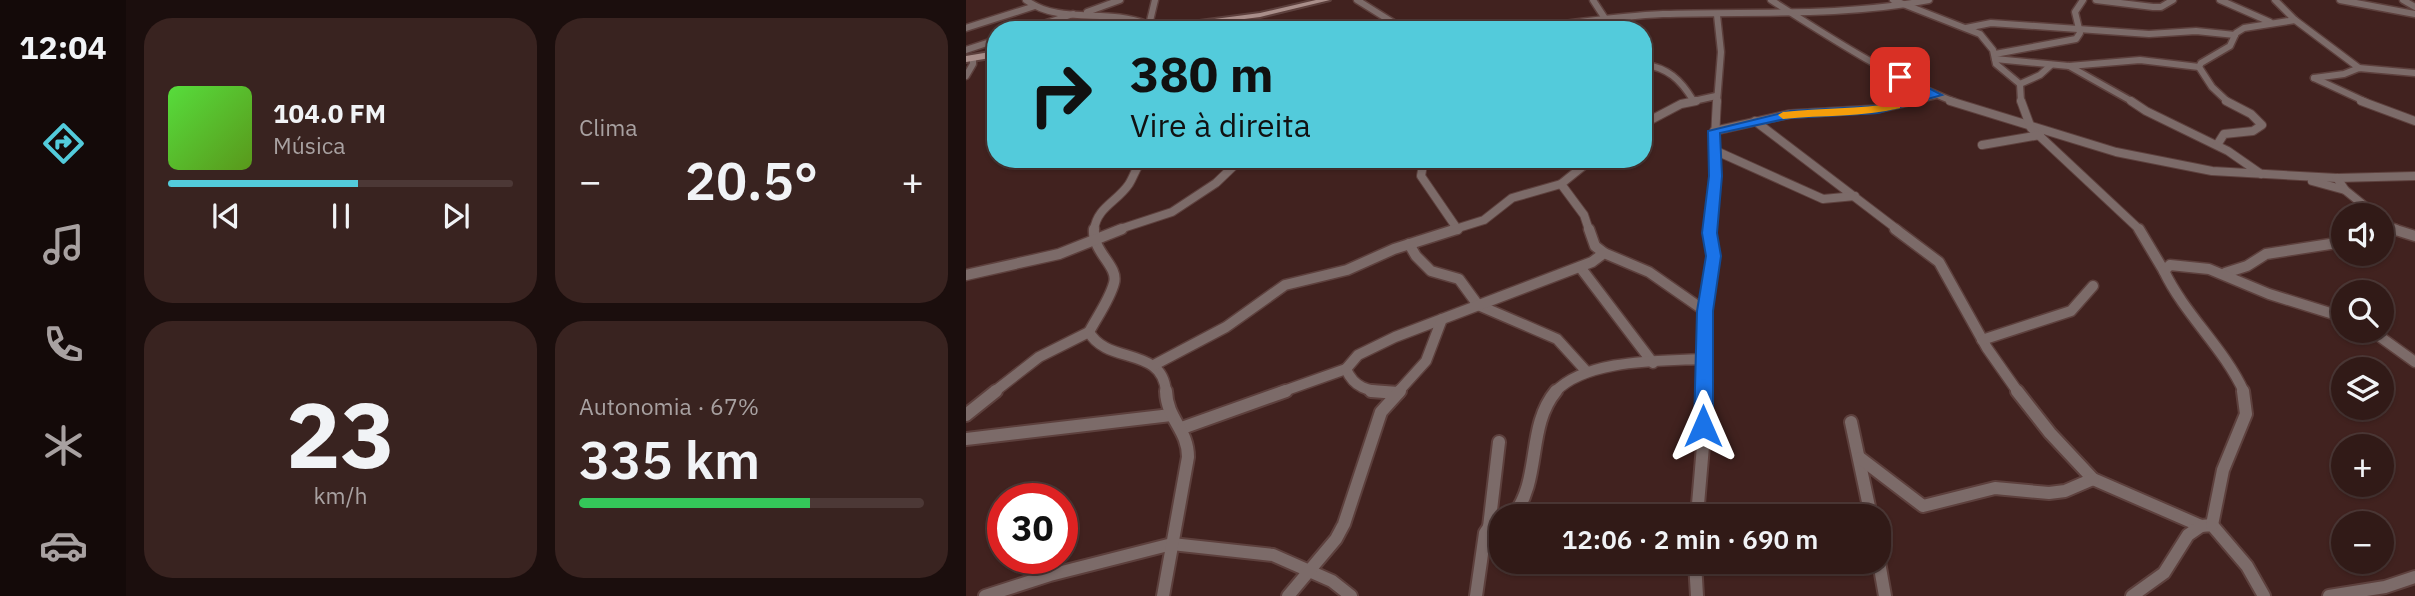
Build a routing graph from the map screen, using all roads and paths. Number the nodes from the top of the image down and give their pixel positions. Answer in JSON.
{"nodes":[{"id":1,"x":1026,"y":0,"type":"edge"},
{"id":2,"x":1120,"y":0,"type":"edge"},
{"id":3,"x":1155,"y":0,"type":"edge"},
{"id":4,"x":1326,"y":0,"type":"edge"},
{"id":5,"x":1357,"y":0,"type":"edge"},
{"id":6,"x":1593,"y":0,"type":"edge"},
{"id":7,"x":1789,"y":0,"type":"edge"},
{"id":8,"x":1893,"y":0,"type":"edge"},
{"id":9,"x":1929,"y":0,"type":"edge"},
{"id":10,"x":2083,"y":0,"type":"edge"},
{"id":11,"x":2096,"y":0,"type":"edge"},
{"id":12,"x":2173,"y":0,"type":"edge"},
{"id":13,"x":2220,"y":0,"type":"edge"},
{"id":14,"x":2275,"y":0,"type":"edge"},
{"id":15,"x":2340,"y":0,"type":"edge"},
{"id":16,"x":2403,"y":0,"type":"edge"},
{"id":17,"x":1775,"y":4,"type":"edge"},
{"id":18,"x":1907,"y":5,"type":"junction"},
{"id":19,"x":1035,"y":6,"type":"junction"},
{"id":20,"x":2415,"y":7,"type":"edge"},
{"id":21,"x":1788,"y":12,"type":"junction"},
{"id":22,"x":1080,"y":13,"type":"junction"},
{"id":23,"x":1773,"y":13,"type":"junction"},
{"id":24,"x":2415,"y":14,"type":"edge"},
{"id":25,"x":1717,"y":15,"type":"junction"},
{"id":26,"x":1606,"y":20,"type":"junction"},
{"id":27,"x":2295,"y":20,"type":"junction"},
{"id":28,"x":987,"y":21,"type":"edge"},
{"id":29,"x":988,"y":21,"type":"edge"},
{"id":30,"x":1055,"y":21,"type":"edge"},
{"id":31,"x":1137,"y":21,"type":"edge"},
{"id":32,"x":1150,"y":21,"type":"edge"},
{"id":33,"x":1199,"y":21,"type":"edge"},
{"id":34,"x":1391,"y":21,"type":"edge"},
{"id":35,"x":1599,"y":21,"type":"edge"},
{"id":36,"x":2270,"y":22,"type":"junction"},
{"id":37,"x":966,"y":28,"type":"edge"},
{"id":38,"x":1966,"y":29,"type":"junction"},
{"id":39,"x":2080,"y":30,"type":"junction"},
{"id":40,"x":2235,"y":35,"type":"junction"},
{"id":41,"x":987,"y":45,"type":"edge"},
{"id":42,"x":987,"y":55,"type":"edge"},
{"id":43,"x":968,"y":56,"type":"edge"},
{"id":44,"x":1995,"y":56,"type":"junction"},
{"id":45,"x":2051,"y":65,"type":"junction"},
{"id":46,"x":1652,"y":66,"type":"edge"},
{"id":47,"x":2069,"y":66,"type":"junction"},
{"id":48,"x":2199,"y":67,"type":"junction"},
{"id":49,"x":2359,"y":68,"type":"junction"},
{"id":50,"x":2415,"y":73,"type":"edge"},
{"id":51,"x":966,"y":76,"type":"edge"},
{"id":52,"x":2020,"y":84,"type":"junction"},
{"id":53,"x":1937,"y":95,"type":"junction"},
{"id":54,"x":1716,"y":96,"type":"junction"},
{"id":55,"x":1693,"y":100,"type":"junction"},
{"id":56,"x":1652,"y":120,"type":"edge"},
{"id":57,"x":1755,"y":121,"type":"junction"},
{"id":58,"x":2415,"y":121,"type":"edge"},
{"id":59,"x":2031,"y":128,"type":"junction"},
{"id":60,"x":1714,"y":131,"type":"junction"},
{"id":61,"x":2040,"y":135,"type":"junction"},
{"id":62,"x":1982,"y":145,"type":"dead end"},
{"id":63,"x":2217,"y":145,"type":"junction"},
{"id":64,"x":1714,"y":150,"type":"junction"},
{"id":65,"x":1136,"y":168,"type":"edge"},
{"id":66,"x":1230,"y":168,"type":"edge"},
{"id":67,"x":1422,"y":168,"type":"edge"},
{"id":68,"x":1581,"y":168,"type":"edge"},
{"id":69,"x":2262,"y":174,"type":"junction"},
{"id":70,"x":2412,"y":175,"type":"edge"},
{"id":71,"x":2300,"y":176,"type":"junction"},
{"id":72,"x":2337,"y":178,"type":"junction"},
{"id":73,"x":1561,"y":184,"type":"junction"},
{"id":74,"x":2345,"y":190,"type":"junction"},
{"id":75,"x":1855,"y":195,"type":"junction"},
{"id":76,"x":2361,"y":203,"type":"edge"},
{"id":77,"x":1458,"y":230,"type":"junction"},
{"id":78,"x":2396,"y":230,"type":"edge"},
{"id":79,"x":2415,"y":236,"type":"edge"},
{"id":80,"x":1093,"y":241,"type":"junction"},
{"id":81,"x":1409,"y":244,"type":"junction"},
{"id":82,"x":2331,"y":244,"type":"edge"},
{"id":83,"x":1604,"y":253,"type":"junction"},
{"id":84,"x":1580,"y":267,"type":"junction"},
{"id":85,"x":2164,"y":271,"type":"junction"},
{"id":86,"x":2225,"y":273,"type":"junction"},
{"id":87,"x":966,"y":275,"type":"edge"},
{"id":88,"x":2092,"y":286,"type":"dead end"},
{"id":89,"x":1478,"y":305,"type":"junction"},
{"id":90,"x":1705,"y":311,"type":"junction"},
{"id":91,"x":2331,"y":313,"type":"edge"},
{"id":92,"x":1443,"y":320,"type":"junction"},
{"id":93,"x":1089,"y":332,"type":"junction"},
{"id":94,"x":1982,"y":340,"type":"junction"},
{"id":95,"x":2389,"y":343,"type":"edge"},
{"id":96,"x":1702,"y":359,"type":"junction"},
{"id":97,"x":2415,"y":362,"type":"edge"},
{"id":98,"x":1653,"y":363,"type":"junction"},
{"id":99,"x":1157,"y":368,"type":"junction"},
{"id":100,"x":1346,"y":369,"type":"junction"},
{"id":101,"x":1587,"y":372,"type":"junction"},
{"id":102,"x":1398,"y":393,"type":"junction"},
{"id":103,"x":966,"y":415,"type":"edge"},
{"id":104,"x":1171,"y":415,"type":"junction"},
{"id":105,"x":1852,"y":422,"type":"dead end"},
{"id":106,"x":1182,"y":428,"type":"junction"},
{"id":107,"x":966,"y":439,"type":"edge"},
{"id":108,"x":1499,"y":442,"type":"dead end"},
{"id":109,"x":1860,"y":458,"type":"junction"},
{"id":110,"x":2093,"y":479,"type":"junction"},
{"id":111,"x":1496,"y":504,"type":"edge"},
{"id":112,"x":1521,"y":504,"type":"edge"},
{"id":113,"x":1698,"y":504,"type":"edge"},
{"id":114,"x":1869,"y":504,"type":"edge"},
{"id":115,"x":2207,"y":525,"type":"junction"},
{"id":116,"x":1489,"y":530,"type":"edge"},
{"id":117,"x":1172,"y":544,"type":"junction"},
{"id":118,"x":1307,"y":572,"type":"junction"},
{"id":119,"x":1696,"y":574,"type":"edge"},
{"id":120,"x":1881,"y":574,"type":"edge"},
{"id":121,"x":2415,"y":577,"type":"edge"},
{"id":122,"x":2390,"y":592,"type":"edge"},
{"id":123,"x":985,"y":596,"type":"edge"},
{"id":124,"x":1163,"y":596,"type":"edge"},
{"id":125,"x":1287,"y":596,"type":"edge"},
{"id":126,"x":1351,"y":596,"type":"edge"},
{"id":127,"x":1476,"y":596,"type":"edge"},
{"id":128,"x":1697,"y":596,"type":"edge"},
{"id":129,"x":1885,"y":596,"type":"edge"},
{"id":130,"x":2132,"y":596,"type":"edge"},
{"id":131,"x":2264,"y":596,"type":"edge"},
{"id":132,"x":2329,"y":596,"type":"edge"}],
"edges":[{"from":1,"to":19,"type":"street"},
{"from":2,"to":22,"type":"street"},
{"from":3,"to":32,"type":"street"},
{"from":4,"to":33,"type":"street"},
{"from":5,"to":34,"type":"street"},
{"from":6,"to":26,"type":"street"},
{"from":7,"to":17,"type":"street"},
{"from":8,"to":18,"type":"street"},
{"from":9,"to":18,"type":"street"},
{"from":10,"to":39,"type":"street"},
{"from":11,"to":12,"type":"street"},
{"from":13,"to":36,"type":"street"},
{"from":14,"to":27,"type":"street"},
{"from":15,"to":24,"type":"street"},
{"from":16,"to":20,"type":"street"},
{"from":17,"to":21,"type":"street"},
{"from":17,"to":23,"type":"street"},
{"from":18,"to":21,"type":"street"},
{"from":18,"to":38,"type":"street"},
{"from":19,"to":22,"type":"street"},
{"from":19,"to":29,"type":"street"},
{"from":21,"to":23,"type":"street"},
{"from":21,"to":53,"type":"street"},
{"from":22,"to":30,"type":"street"},
{"from":22,"to":31,"type":"street"},
{"from":23,"to":25,"type":"street"},
{"from":25,"to":26,"type":"street"},
{"from":25,"to":54,"type":"street"},
{"from":26,"to":35,"type":"street"},
{"from":27,"to":36,"type":"street"},
{"from":27,"to":49,"type":"street"},
{"from":28,"to":37,"type":"street"},
{"from":36,"to":40,"type":"street"},
{"from":38,"to":39,"type":"street"},
{"from":38,"to":44,"type":"street"},
{"from":39,"to":40,"type":"street"},
{"from":39,"to":44,"type":"street"},
{"from":40,"to":48,"type":"street"},
{"from":41,"to":43,"type":"street"},
{"from":42,"to":43,"type":"street"},
{"from":43,"to":51,"type":"street"},
{"from":44,"to":45,"type":"street"},
{"from":44,"to":52,"type":"street"},
{"from":45,"to":47,"type":"street"},
{"from":45,"to":52,"type":"street"},
{"from":46,"to":55,"type":"street"},
{"from":47,"to":48,"type":"street"},
{"from":47,"to":63,"type":"street"},
{"from":48,"to":63,"type":"street"},
{"from":49,"to":50,"type":"street"},
{"from":49,"to":58,"type":"street"},
{"from":52,"to":59,"type":"street"},
{"from":53,"to":57,"type":"street"},
{"from":53,"to":59,"type":"street"},
{"from":54,"to":55,"type":"street"},
{"from":54,"to":60,"type":"street"},
{"from":55,"to":56,"type":"street"},
{"from":57,"to":60,"type":"street"},
{"from":57,"to":75,"type":"street"},
{"from":59,"to":61,"type":"street"},
{"from":59,"to":69,"type":"street"},
{"from":60,"to":64,"type":"street"},
{"from":61,"to":62,"type":"street"},
{"from":61,"to":85,"type":"street"},
{"from":63,"to":69,"type":"street"},
{"from":64,"to":75,"type":"street"},
{"from":64,"to":90,"type":"street"},
{"from":65,"to":80,"type":"street"},
{"from":66,"to":80,"type":"street"},
{"from":67,"to":77,"type":"street"},
{"from":68,"to":73,"type":"street"},
{"from":69,"to":71,"type":"street"},
{"from":70,"to":72,"type":"street"},
{"from":71,"to":72,"type":"street"},
{"from":71,"to":74,"type":"street"},
{"from":72,"to":74,"type":"street"},
{"from":73,"to":77,"type":"street"},
{"from":73,"to":83,"type":"street"},
{"from":74,"to":76,"type":"street"},
{"from":75,"to":94,"type":"street"},
{"from":77,"to":81,"type":"street"},
{"from":78,"to":79,"type":"street"},
{"from":80,"to":87,"type":"street"},
{"from":80,"to":93,"type":"street"},
{"from":81,"to":89,"type":"street"},
{"from":81,"to":99,"type":"street"},
{"from":82,"to":86,"type":"street"},
{"from":83,"to":84,"type":"street"},
{"from":83,"to":90,"type":"street"},
{"from":84,"to":89,"type":"street"},
{"from":84,"to":98,"type":"street"},
{"from":85,"to":86,"type":"street"},
{"from":85,"to":115,"type":"street"},
{"from":86,"to":91,"type":"street"},
{"from":88,"to":94,"type":"street"},
{"from":89,"to":92,"type":"street"},
{"from":89,"to":101,"type":"street"},
{"from":90,"to":96,"type":"street"},
{"from":92,"to":100,"type":"street"},
{"from":92,"to":102,"type":"street"},
{"from":93,"to":99,"type":"street"},
{"from":93,"to":103,"type":"street"},
{"from":94,"to":110,"type":"street"},
{"from":95,"to":97,"type":"street"},
{"from":96,"to":98,"type":"street"},
{"from":96,"to":113,"type":"street"},
{"from":98,"to":101,"type":"street"},
{"from":99,"to":104,"type":"street"},
{"from":100,"to":102,"type":"street"},
{"from":100,"to":106,"type":"street"},
{"from":101,"to":112,"type":"street"},
{"from":102,"to":118,"type":"street"},
{"from":104,"to":106,"type":"street"},
{"from":104,"to":107,"type":"street"},
{"from":105,"to":109,"type":"street"},
{"from":106,"to":117,"type":"street"},
{"from":108,"to":111,"type":"street"},
{"from":109,"to":110,"type":"street"},
{"from":109,"to":114,"type":"street"},
{"from":110,"to":115,"type":"street"},
{"from":115,"to":130,"type":"street"},
{"from":115,"to":131,"type":"street"},
{"from":116,"to":127,"type":"street"},
{"from":117,"to":118,"type":"street"},
{"from":117,"to":123,"type":"street"},
{"from":117,"to":124,"type":"street"},
{"from":118,"to":125,"type":"street"},
{"from":118,"to":126,"type":"street"},
{"from":119,"to":128,"type":"street"},
{"from":120,"to":129,"type":"street"},
{"from":121,"to":122,"type":"street"},
{"from":122,"to":132,"type":"street"}]}
